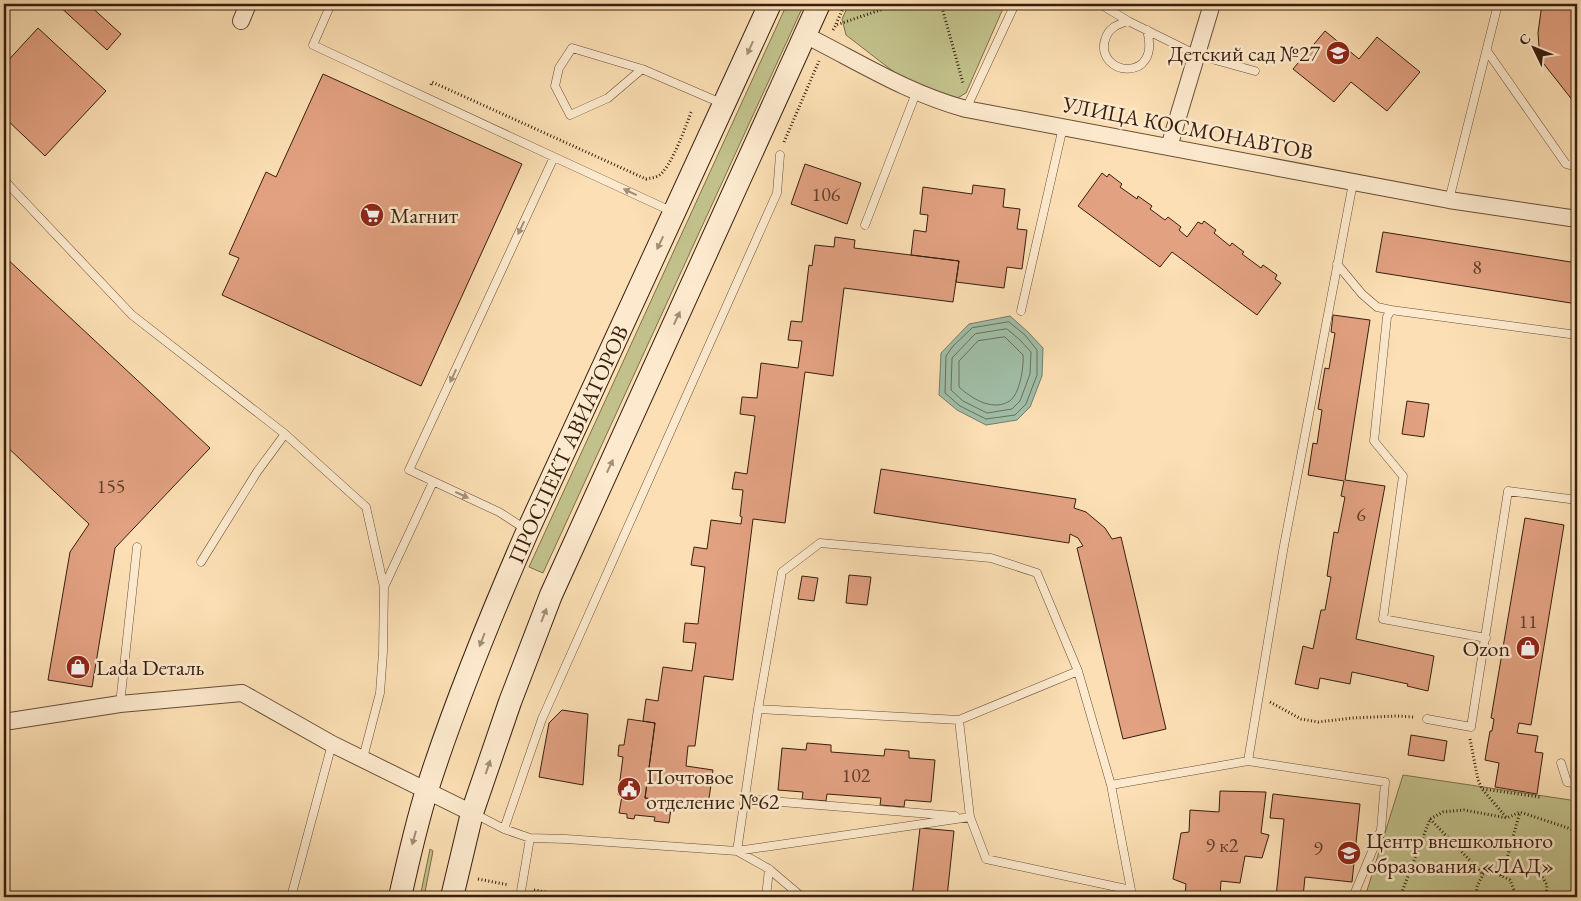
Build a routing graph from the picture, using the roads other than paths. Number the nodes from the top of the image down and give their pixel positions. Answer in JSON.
{"nodes":[{"id":1,"x":248,"y":4,"type":"edge"},
{"id":2,"x":331,"y":4,"type":"edge"},
{"id":3,"x":770,"y":4,"type":"edge"},
{"id":4,"x":820,"y":4,"type":"edge"},
{"id":5,"x":1014,"y":4,"type":"edge"},
{"id":6,"x":1100,"y":4,"type":"edge"},
{"id":7,"x":1212,"y":4,"type":"edge"},
{"id":8,"x":1498,"y":4,"type":"edge"},
{"id":9,"x":241,"y":21,"type":"dead end"},
{"id":10,"x":1128,"y":22,"type":"junction"},
{"id":11,"x":1147,"y":30,"type":"junction"},
{"id":12,"x":805,"y":36,"type":"junction"},
{"id":13,"x":1487,"y":51,"type":"junction"},
{"id":14,"x":1197,"y":54,"type":"junction"},
{"id":15,"x":642,"y":69,"type":"junction"},
{"id":16,"x":1255,"y":71,"type":"dead end"},
{"id":17,"x":916,"y":93,"type":"junction"},
{"id":18,"x":725,"y":104,"type":"junction"},
{"id":19,"x":967,"y":106,"type":"junction"},
{"id":20,"x":1063,"y":127,"type":"junction"},
{"id":21,"x":1169,"y":146,"type":"junction"},
{"id":22,"x":780,"y":154,"type":"dead end"},
{"id":23,"x":554,"y":157,"type":"junction"},
{"id":24,"x":1577,"y":167,"type":"edge"},
{"id":25,"x":4,"y":180,"type":"edge"},
{"id":26,"x":1353,"y":183,"type":"junction"},
{"id":27,"x":1449,"y":200,"type":"junction"},
{"id":28,"x":675,"y":213,"type":"junction"},
{"id":29,"x":1577,"y":219,"type":"edge"},
{"id":30,"x":866,"y":225,"type":"dead end"},
{"id":31,"x":1337,"y":264,"type":"junction"},
{"id":32,"x":1392,"y":310,"type":"junction"},
{"id":33,"x":1021,"y":311,"type":"dead end"},
{"id":34,"x":1577,"y":335,"type":"edge"},
{"id":35,"x":285,"y":434,"type":"junction"},
{"id":36,"x":433,"y":482,"type":"junction"},
{"id":37,"x":1577,"y":500,"type":"edge"},
{"id":38,"x":528,"y":530,"type":"junction"},
{"id":39,"x":137,"y":547,"type":"dead end"},
{"id":40,"x":201,"y":562,"type":"dead end"},
{"id":41,"x":384,"y":587,"type":"junction"},
{"id":42,"x":1486,"y":638,"type":"junction"},
{"id":43,"x":1078,"y":671,"type":"junction"},
{"id":44,"x":120,"y":704,"type":"junction"},
{"id":45,"x":758,"y":709,"type":"junction"},
{"id":46,"x":1427,"y":719,"type":"road end"},
{"id":47,"x":960,"y":720,"type":"junction"},
{"id":48,"x":4,"y":722,"type":"edge"},
{"id":49,"x":332,"y":744,"type":"junction"},
{"id":50,"x":363,"y":758,"type":"junction"},
{"id":51,"x":1248,"y":761,"type":"junction"},
{"id":52,"x":1561,"y":763,"type":"dead end"},
{"id":53,"x":1577,"y":784,"type":"edge"},
{"id":54,"x":1111,"y":785,"type":"junction"},
{"id":55,"x":427,"y":791,"type":"junction"},
{"id":56,"x":745,"y":798,"type":"junction"},
{"id":57,"x":472,"y":813,"type":"junction"},
{"id":58,"x":970,"y":817,"type":"junction"},
{"id":59,"x":504,"y":829,"type":"junction"},
{"id":60,"x":530,"y":838,"type":"junction"},
{"id":61,"x":737,"y":851,"type":"junction"},
{"id":62,"x":769,"y":869,"type":"junction"},
{"id":63,"x":1130,"y":894,"type":"edge"},
{"id":64,"x":291,"y":897,"type":"edge"},
{"id":65,"x":400,"y":897,"type":"edge"},
{"id":66,"x":452,"y":897,"type":"edge"},
{"id":67,"x":520,"y":897,"type":"edge"},
{"id":68,"x":766,"y":897,"type":"edge"},
{"id":69,"x":802,"y":897,"type":"edge"},
{"id":70,"x":1354,"y":897,"type":"edge"}],
"edges":[{"from":1,"to":9,"type":"street"},
{"from":2,"to":23,"type":"lane"},
{"from":3,"to":18,"type":"main road","name":"ПРОСПЕКТ АВИАТОРОВ","one_way":true},
{"from":4,"to":12,"type":"main road","name":"ПРОСПЕКТ АВИАТОРОВ"},
{"from":5,"to":19,"type":"lane"},
{"from":6,"to":10,"type":"lane"},
{"from":7,"to":14,"type":"street"},
{"from":8,"to":13,"type":"lane"},
{"from":10,"to":11,"type":"lane"},
{"from":10,"to":11,"type":"lane"},
{"from":11,"to":14,"type":"lane"},
{"from":12,"to":17,"type":"street","name":"УЛИЦА КОСМОНАВТОВ"},
{"from":57,"to":12,"type":"main road","name":"ПРОСПЕКТ АВИАТОРОВ","one_way":true},
{"from":13,"to":24,"type":"lane"},
{"from":13,"to":27,"type":"lane"},
{"from":14,"to":16,"type":"lane"},
{"from":14,"to":21,"type":"street"},
{"from":15,"to":15,"type":"lane"},
{"from":15,"to":18,"type":"lane"},
{"from":17,"to":19,"type":"street","name":"УЛИЦА КОСМОНАВТОВ"},
{"from":17,"to":30,"type":"lane"},
{"from":18,"to":28,"type":"main road","name":"ПРОСПЕКТ АВИАТОРОВ"},
{"from":19,"to":20,"type":"street","name":"УЛИЦА КОСМОНАВТОВ"},
{"from":20,"to":21,"type":"street","name":"УЛИЦА КОСМОНАВТОВ"},
{"from":20,"to":33,"type":"lane"},
{"from":21,"to":26,"type":"street","name":"УЛИЦА КОСМОНАВТОВ"},
{"from":22,"to":59,"type":"lane"},
{"from":28,"to":23,"type":"lane","one_way":true},
{"from":23,"to":36,"type":"lane","one_way":true},
{"from":25,"to":35,"type":"lane"},
{"from":26,"to":27,"type":"street","name":"УЛИЦА КОСМОНАВТОВ"},
{"from":26,"to":31,"type":"lane"},
{"from":27,"to":29,"type":"street","name":"УЛИЦА КОСМОНАВТОВ"},
{"from":28,"to":38,"type":"main road","name":"ПРОСПЕКТ АВИАТОРОВ","one_way":true},
{"from":31,"to":32,"type":"lane"},
{"from":31,"to":51,"type":"lane"},
{"from":32,"to":34,"type":"lane"},
{"from":32,"to":42,"type":"lane"},
{"from":35,"to":40,"type":"lane"},
{"from":35,"to":41,"type":"lane"},
{"from":36,"to":38,"type":"lane","one_way":true},
{"from":36,"to":41,"type":"lane"},
{"from":37,"to":42,"type":"lane"},
{"from":38,"to":55,"type":"main road","name":"ПРОСПЕКТ АВИАТОРОВ","one_way":true},
{"from":39,"to":44,"type":"lane"},
{"from":41,"to":50,"type":"lane"},
{"from":42,"to":46,"type":"lane"},
{"from":43,"to":45,"type":"lane"},
{"from":43,"to":47,"type":"lane"},
{"from":43,"to":54,"type":"lane"},
{"from":44,"to":48,"type":"street"},
{"from":44,"to":49,"type":"street"},
{"from":45,"to":47,"type":"lane"},
{"from":45,"to":56,"type":"lane"},
{"from":47,"to":58,"type":"lane"},
{"from":49,"to":50,"type":"street"},
{"from":49,"to":64,"type":"lane"},
{"from":50,"to":55,"type":"street"},
{"from":51,"to":54,"type":"lane"},
{"from":51,"to":70,"type":"lane"},
{"from":52,"to":53,"type":"lane"},
{"from":54,"to":63,"type":"lane"},
{"from":55,"to":57,"type":"street"},
{"from":55,"to":65,"type":"main road","name":"ПРОСПЕКТ АВИАТОРОВ","one_way":true},
{"from":56,"to":58,"type":"lane"},
{"from":56,"to":61,"type":"lane"},
{"from":57,"to":59,"type":"lane"},
{"from":57,"to":66,"type":"main road","name":"ПРОСПЕКТ АВИАТОРОВ"},
{"from":58,"to":61,"type":"lane"},
{"from":58,"to":63,"type":"lane"},
{"from":59,"to":60,"type":"lane"},
{"from":60,"to":61,"type":"lane"},
{"from":60,"to":67,"type":"lane"},
{"from":61,"to":62,"type":"lane"},
{"from":62,"to":68,"type":"lane"},
{"from":62,"to":69,"type":"lane"}]}
